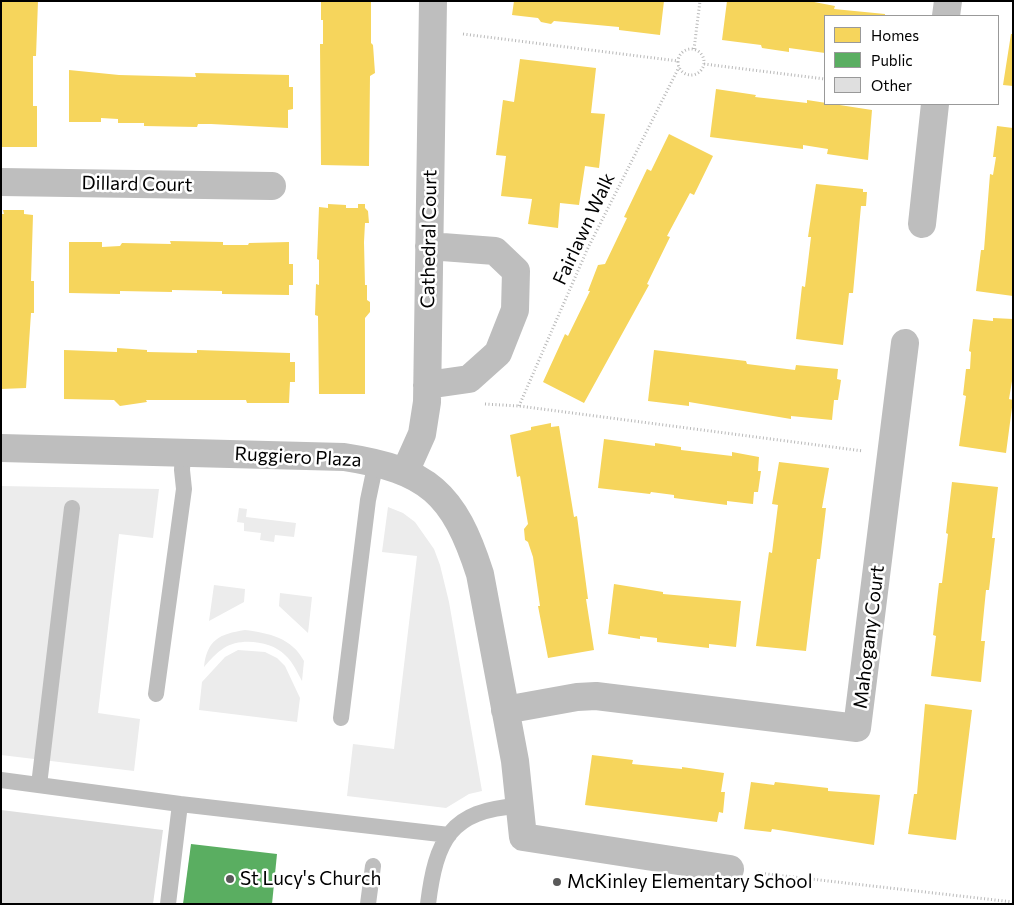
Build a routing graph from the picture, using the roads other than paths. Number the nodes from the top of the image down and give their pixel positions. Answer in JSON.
{"nodes":[{"id":1,"x":432,"y":1,"type":"edge"},
{"id":2,"x":948,"y":1,"type":"edge"},
{"id":3,"x":946,"y":15,"type":"edge"},
{"id":4,"x":935,"y":105,"type":"edge"},
{"id":5,"x":1,"y":182,"type":"edge"},
{"id":6,"x":272,"y":186,"type":"dead end"},
{"id":7,"x":922,"y":224,"type":"dead end"},
{"id":8,"x":429,"y":246,"type":"junction"},
{"id":9,"x":905,"y":343,"type":"dead end"},
{"id":10,"x":427,"y":385,"type":"junction"},
{"id":11,"x":1,"y":448,"type":"edge"},
{"id":12,"x":183,"y":452,"type":"junction"},
{"id":13,"x":376,"y":462,"type":"junction"},
{"id":14,"x":405,"y":472,"type":"junction"},
{"id":15,"x":72,"y":508,"type":"dead end"},
{"id":16,"x":156,"y":694,"type":"dead end"},
{"id":17,"x":505,"y":710,"type":"junction"},
{"id":18,"x":341,"y":718,"type":"dead end"},
{"id":19,"x":1,"y":780,"type":"edge"},
{"id":20,"x":39,"y":785,"type":"junction"},
{"id":21,"x":180,"y":804,"type":"junction"},
{"id":22,"x":519,"y":806,"type":"junction"},
{"id":23,"x":448,"y":835,"type":"junction"},
{"id":24,"x":373,"y":866,"type":"dead end"},
{"id":25,"x":730,"y":869,"type":"road end"},
{"id":26,"x":168,"y":904,"type":"edge"},
{"id":27,"x":368,"y":904,"type":"edge"},
{"id":28,"x":428,"y":904,"type":"edge"}],
"edges":[{"from":1,"to":8,"type":"street","name":"Cathedral Court"},
{"from":2,"to":3,"type":"street"},
{"from":4,"to":7,"type":"street"},
{"from":5,"to":6,"type":"street","name":"Dillard Court"},
{"from":8,"to":10,"type":"street","name":"Cathedral Court"},
{"from":8,"to":10,"type":"street"},
{"from":9,"to":17,"type":"street","name":"Mahogany Court"},
{"from":10,"to":14,"type":"street","name":"Cathedral Court"},
{"from":11,"to":12,"type":"street","name":"Ruggiero Plaza"},
{"from":12,"to":13,"type":"street","name":"Ruggiero Plaza"},
{"from":12,"to":16,"type":"lane"},
{"from":13,"to":14,"type":"street","name":"Ruggiero Plaza"},
{"from":13,"to":18,"type":"lane"},
{"from":14,"to":17,"type":"street","name":"Ruggiero Plaza"},
{"from":15,"to":20,"type":"lane"},
{"from":17,"to":22,"type":"street","name":"Ruggiero Plaza"},
{"from":19,"to":20,"type":"lane"},
{"from":20,"to":21,"type":"lane"},
{"from":21,"to":23,"type":"lane"},
{"from":21,"to":26,"type":"lane"},
{"from":22,"to":23,"type":"lane"},
{"from":22,"to":25,"type":"street","name":"Ruggiero Plaza"},
{"from":23,"to":28,"type":"lane"},
{"from":24,"to":27,"type":"lane"}]}
